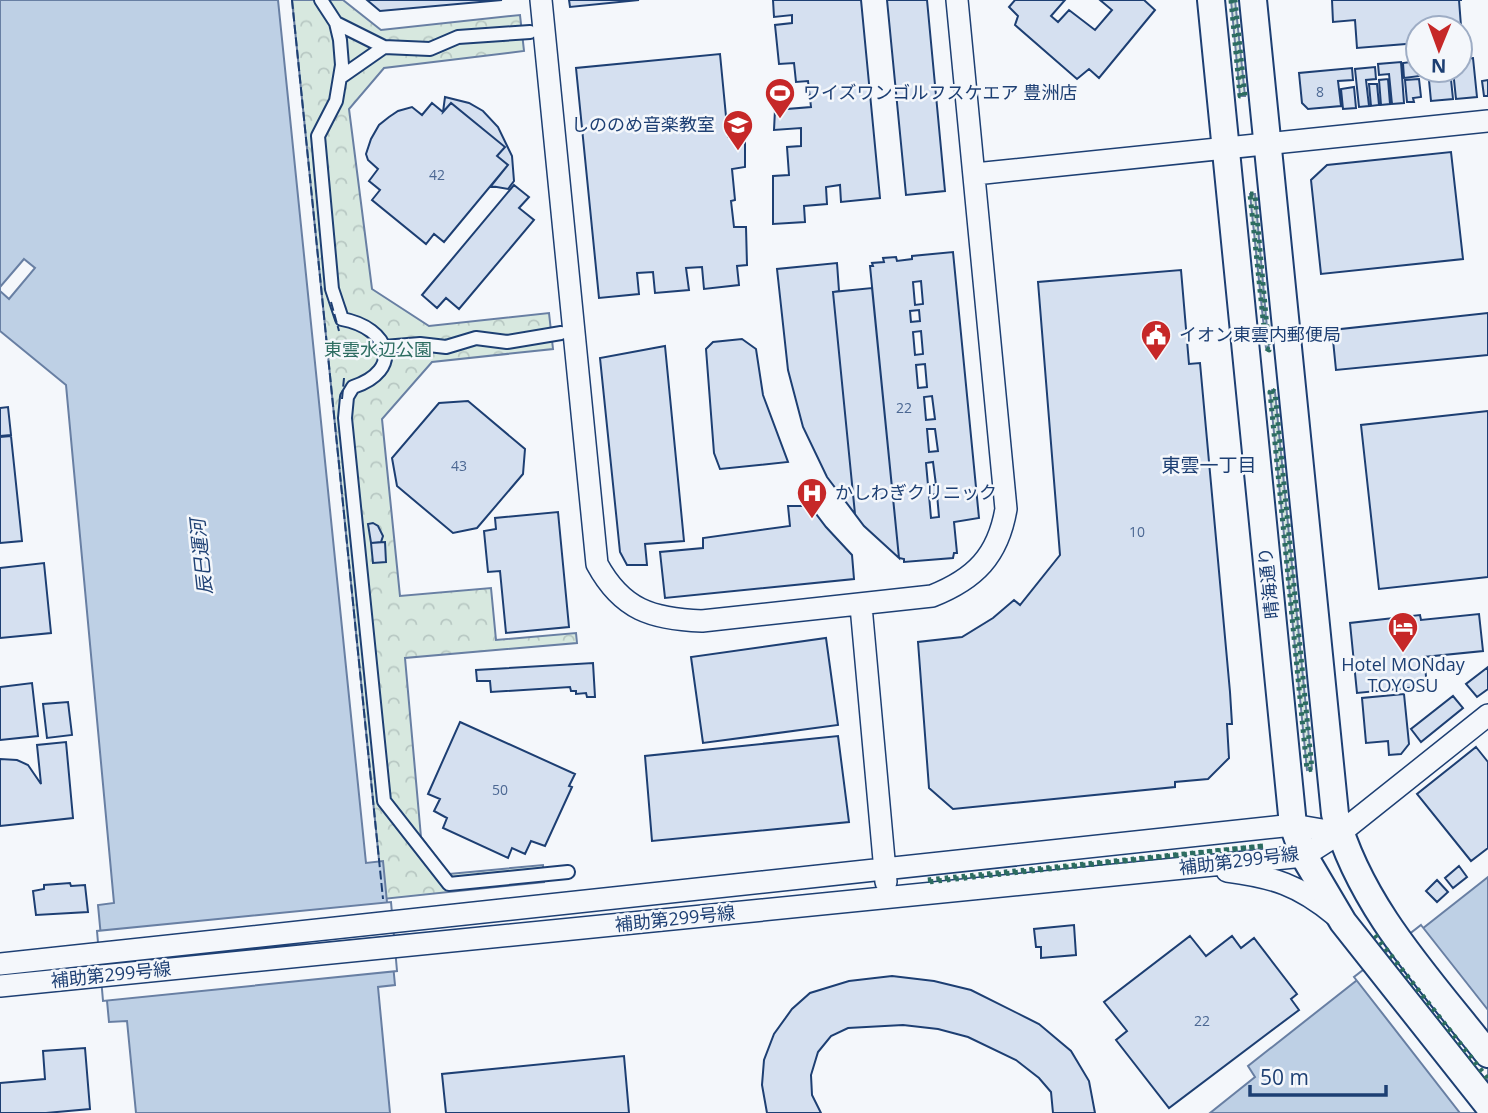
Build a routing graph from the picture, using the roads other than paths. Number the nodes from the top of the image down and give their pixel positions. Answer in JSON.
{"nodes":[{"id":1,"x":321,"y":0,"type":"edge"},
{"id":2,"x":541,"y":0,"type":"edge"},
{"id":3,"x":957,"y":0,"type":"edge"},
{"id":4,"x":1210,"y":0,"type":"edge"},
{"id":5,"x":1254,"y":0,"type":"edge"},
{"id":6,"x":336,"y":23,"type":"junction"},
{"id":7,"x":530,"y":32,"type":"dead end"},
{"id":8,"x":384,"y":47,"type":"junction"},
{"id":9,"x":341,"y":77,"type":"junction"},
{"id":10,"x":1488,"y":121,"type":"edge"},
{"id":11,"x":1267,"y":144,"type":"junction"},
{"id":12,"x":1224,"y":148,"type":"junction"},
{"id":13,"x":975,"y":174,"type":"junction"},
{"id":14,"x":561,"y":333,"type":"dead end"},
{"id":15,"x":384,"y":347,"type":"junction"},
{"id":16,"x":861,"y":606,"type":"junction"},
{"id":17,"x":1488,"y":715,"type":"edge"},
{"id":18,"x":1293,"y":825,"type":"junction"},
{"id":19,"x":1340,"y":833,"type":"junction"},
{"id":20,"x":1304,"y":856,"type":"junction"},
{"id":21,"x":885,"y":868,"type":"junction"},
{"id":22,"x":1187,"y":868,"type":"junction"},
{"id":23,"x":568,"y":872,"type":"dead end"},
{"id":24,"x":888,"y":898,"type":"junction"},
{"id":25,"x":1343,"y":922,"type":"junction"},
{"id":26,"x":0,"y":964,"type":"edge"},
{"id":27,"x":0,"y":986,"type":"edge"},
{"id":28,"x":1488,"y":1054,"type":"edge"},
{"id":29,"x":1488,"y":1104,"type":"edge"}],
"edges":[{"from":1,"to":6,"type":"street"},
{"from":2,"to":16,"type":"street"},
{"from":3,"to":13,"type":"street"},
{"from":4,"to":12,"type":"main road","name":"晴海通り"},
{"from":5,"to":11,"type":"main road"},
{"from":6,"to":8,"type":"street"},
{"from":6,"to":9,"type":"street"},
{"from":7,"to":8,"type":"street"},
{"from":8,"to":9,"type":"street"},
{"from":9,"to":15,"type":"street"},
{"from":10,"to":11,"type":"street"},
{"from":11,"to":12,"type":"street"},
{"from":11,"to":19,"type":"main road"},
{"from":12,"to":13,"type":"street"},
{"from":12,"to":18,"type":"main road","name":"晴海通り"},
{"from":13,"to":16,"type":"street"},
{"from":14,"to":15,"type":"street"},
{"from":15,"to":23,"type":"street"},
{"from":16,"to":21,"type":"street"},
{"from":17,"to":19,"type":"street"},
{"from":18,"to":19,"type":"street","name":"補助第299号線"},
{"from":18,"to":20,"type":"main road","name":"晴海通り"},
{"from":18,"to":21,"type":"street","name":"補助第299号線"},
{"from":19,"to":20,"type":"street","name":"補助第299号線"},
{"from":19,"to":28,"type":"main road"},
{"from":20,"to":22,"type":"street","name":"補助第299号線"},
{"from":20,"to":25,"type":"main road","name":"晴海通り"},
{"from":21,"to":24,"type":"street"},
{"from":21,"to":26,"type":"street","name":"補助第299号線"},
{"from":22,"to":24,"type":"street","name":"補助第299号線"},
{"from":22,"to":25,"type":"street"},
{"from":24,"to":27,"type":"street","name":"補助第299号線"},
{"from":25,"to":29,"type":"main road","name":"晴海通り"}]}
